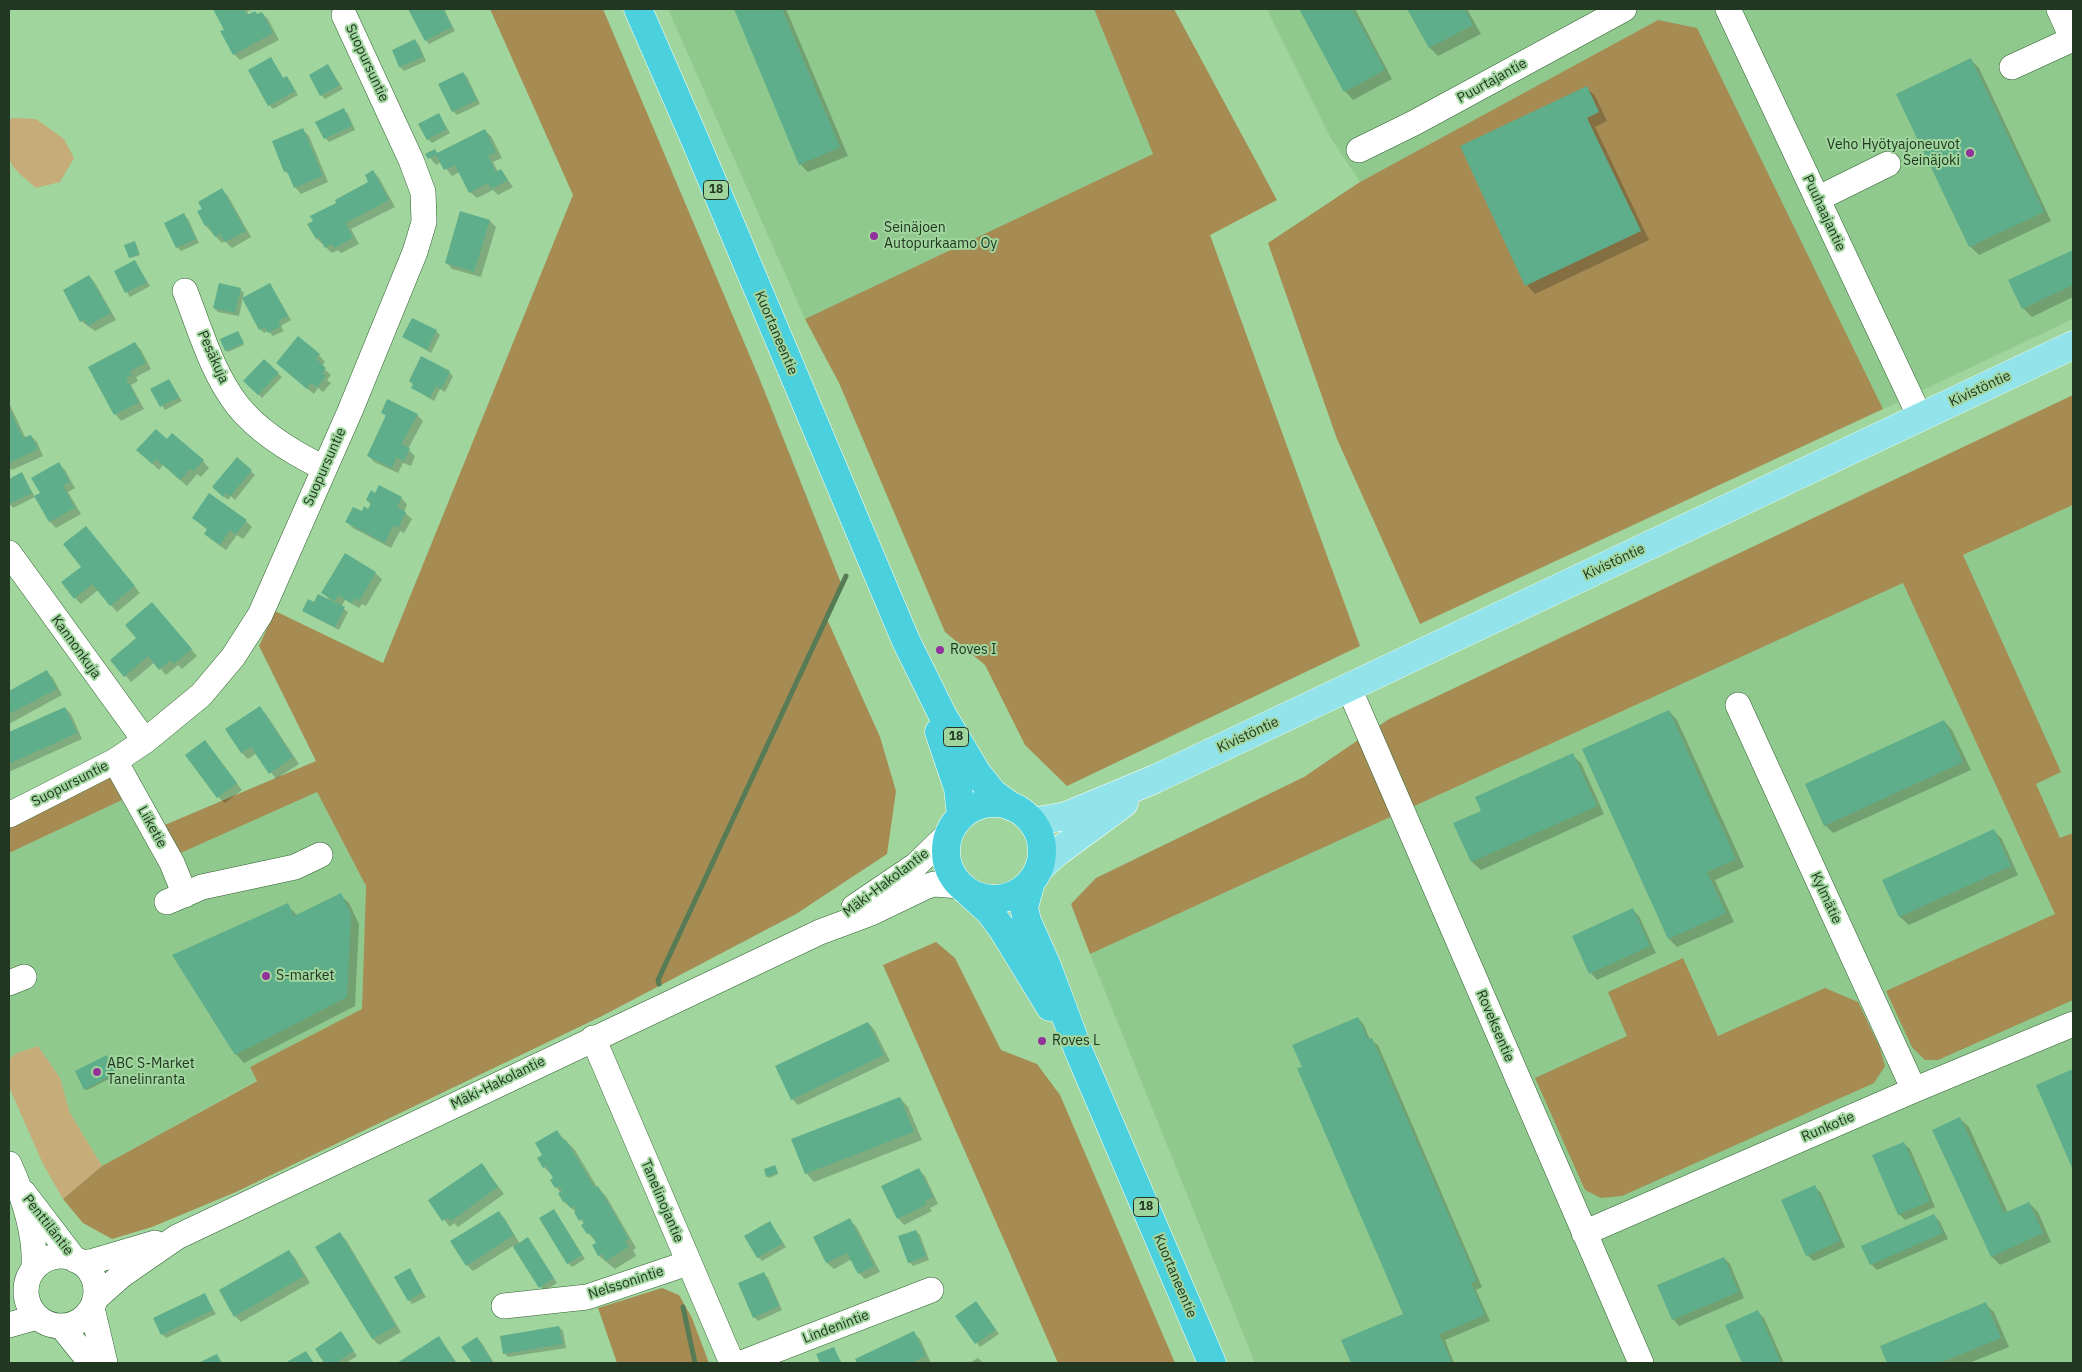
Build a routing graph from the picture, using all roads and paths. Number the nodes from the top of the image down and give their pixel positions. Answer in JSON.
{"nodes":[{"id":1,"x":638,"y":9,"type":"edge"},
{"id":2,"x":1624,"y":9,"type":"edge"},
{"id":3,"x":1728,"y":9,"type":"edge"},
{"id":4,"x":2059,"y":9,"type":"edge"},
{"id":5,"x":344,"y":15,"type":"dead end"},
{"id":6,"x":2073,"y":39,"type":"edge"},
{"id":7,"x":2012,"y":67,"type":"dead end"},
{"id":8,"x":1359,"y":150,"type":"dead end"},
{"id":9,"x":1888,"y":164,"type":"dead end"},
{"id":10,"x":1817,"y":199,"type":"junction"},
{"id":11,"x":185,"y":291,"type":"dead end"},
{"id":12,"x":2073,"y":345,"type":"edge"},
{"id":13,"x":1920,"y":417,"type":"junction"},
{"id":14,"x":324,"y":468,"type":"junction"},
{"id":15,"x":9,"y":553,"type":"edge"},
{"id":16,"x":914,"y":657,"type":"junction"},
{"id":17,"x":1349,"y":688,"type":"junction"},
{"id":18,"x":1738,"y":705,"type":"dead end"},
{"id":19,"x":145,"y":741,"type":"junction"},
{"id":20,"x":115,"y":761,"type":"junction"},
{"id":21,"x":1155,"y":779,"type":"junction"},
{"id":22,"x":1022,"y":814,"type":"junction"},
{"id":23,"x":9,"y":815,"type":"edge"},
{"id":24,"x":956,"y":824,"type":"junction"},
{"id":25,"x":320,"y":855,"type":"dead end"},
{"id":26,"x":1035,"y":875,"type":"junction"},
{"id":27,"x":965,"y":889,"type":"junction"},
{"id":28,"x":820,"y":932,"type":"junction"},
{"id":29,"x":2073,"y":1024,"type":"edge"},
{"id":30,"x":592,"y":1038,"type":"junction"},
{"id":31,"x":1079,"y":1052,"type":"junction"},
{"id":32,"x":1914,"y":1090,"type":"junction"},
{"id":33,"x":9,"y":1164,"type":"edge"},
{"id":34,"x":20,"y":1190,"type":"junction"},
{"id":35,"x":1584,"y":1233,"type":"junction"},
{"id":36,"x":177,"y":1237,"type":"junction"},
{"id":37,"x":78,"y":1261,"type":"junction"},
{"id":38,"x":688,"y":1263,"type":"junction"},
{"id":39,"x":31,"y":1275,"type":"junction"},
{"id":40,"x":931,"y":1290,"type":"dead end"},
{"id":41,"x":9,"y":1304,"type":"edge"},
{"id":42,"x":94,"y":1304,"type":"junction"},
{"id":43,"x":504,"y":1306,"type":"dead end"},
{"id":44,"x":37,"y":1317,"type":"junction"},
{"id":45,"x":9,"y":1325,"type":"edge"},
{"id":46,"x":62,"y":1327,"type":"junction"},
{"id":47,"x":91,"y":1363,"type":"edge"},
{"id":48,"x":104,"y":1363,"type":"edge"},
{"id":49,"x":732,"y":1363,"type":"edge"},
{"id":50,"x":742,"y":1363,"type":"edge"},
{"id":51,"x":1212,"y":1363,"type":"edge"},
{"id":52,"x":1642,"y":1363,"type":"edge"}],
"edges":[{"from":1,"to":16,"type":"highway","name":"Kuortaneentie","number":"18"},
{"from":2,"to":8,"type":"street","name":"Puurtajantie"},
{"from":3,"to":10,"type":"street","name":"Puuhaajantie"},
{"from":4,"to":6,"type":"street"},
{"from":5,"to":14,"type":"street","name":"Suopursuntie"},
{"from":6,"to":7,"type":"street"},
{"from":9,"to":10,"type":"street"},
{"from":10,"to":13,"type":"street","name":"Puuhaajantie"},
{"from":11,"to":14,"type":"street","name":"Pesäkuja"},
{"from":12,"to":13,"type":"main road","name":"Kivistöntie"},
{"from":13,"to":17,"type":"main road","name":"Kivistöntie"},
{"from":14,"to":19,"type":"street","name":"Suopursuntie"},
{"from":15,"to":19,"type":"street","name":"Kannonkuja"},
{"from":16,"to":22,"type":"highway","name":"Kuortaneentie","number":"18"},
{"from":16,"to":24,"type":"highway","name":"Kuortaneentie","number":"18"},
{"from":17,"to":21,"type":"main road","name":"Kivistöntie"},
{"from":17,"to":35,"type":"street","name":"Roveksentie"},
{"from":18,"to":32,"type":"street","name":"Kylmätie"},
{"from":19,"to":20,"type":"street","name":"Suopursuntie"},
{"from":20,"to":23,"type":"street","name":"Suopursuntie"},
{"from":20,"to":25,"type":"street","name":"Liiketie"},
{"from":21,"to":22,"type":"main road","name":"Kivistöntie"},
{"from":21,"to":26,"type":"main road","name":"Kivistöntie"},
{"from":22,"to":24,"type":"highway"},
{"from":22,"to":26,"type":"highway","number":"18"},
{"from":24,"to":27,"type":"highway","number":"18"},
{"from":24,"to":28,"type":"street","name":"Mäki-Hakolantie"},
{"from":26,"to":27,"type":"highway"},
{"from":26,"to":31,"type":"highway","name":"Kuortaneentie","number":"18"},
{"from":27,"to":28,"type":"street","name":"Mäki-Hakolantie"},
{"from":27,"to":31,"type":"highway","name":"Kuortaneentie","number":"18"},
{"from":28,"to":30,"type":"street","name":"Mäki-Hakolantie"},
{"from":29,"to":32,"type":"street","name":"Runkotie"},
{"from":30,"to":36,"type":"street","name":"Mäki-Hakolantie"},
{"from":30,"to":38,"type":"street","name":"Tanelinojantie"},
{"from":31,"to":51,"type":"highway","name":"Kuortaneentie","number":"18"},
{"from":32,"to":35,"type":"street","name":"Runkotie"},
{"from":33,"to":34,"type":"street","name":"Penttiläntie"},
{"from":34,"to":37,"type":"street","name":"Penttiläntie"},
{"from":34,"to":39,"type":"street","name":"Penttiläntie"},
{"from":35,"to":52,"type":"street","name":"Roveksentie"},
{"from":36,"to":37,"type":"street","name":"Mäki-Hakolantie"},
{"from":36,"to":42,"type":"street","name":"Mäki-Hakolantie"},
{"from":37,"to":39,"type":"street"},
{"from":37,"to":42,"type":"street"},
{"from":38,"to":43,"type":"street","name":"Nelssonintie"},
{"from":38,"to":49,"type":"street","name":"Tanelinojantie"},
{"from":39,"to":41,"type":"street"},
{"from":39,"to":44,"type":"street"},
{"from":40,"to":50,"type":"street","name":"Lindenintie"},
{"from":42,"to":46,"type":"street"},
{"from":42,"to":48,"type":"street"},
{"from":44,"to":45,"type":"street"},
{"from":44,"to":46,"type":"street"},
{"from":46,"to":47,"type":"street"}]}
